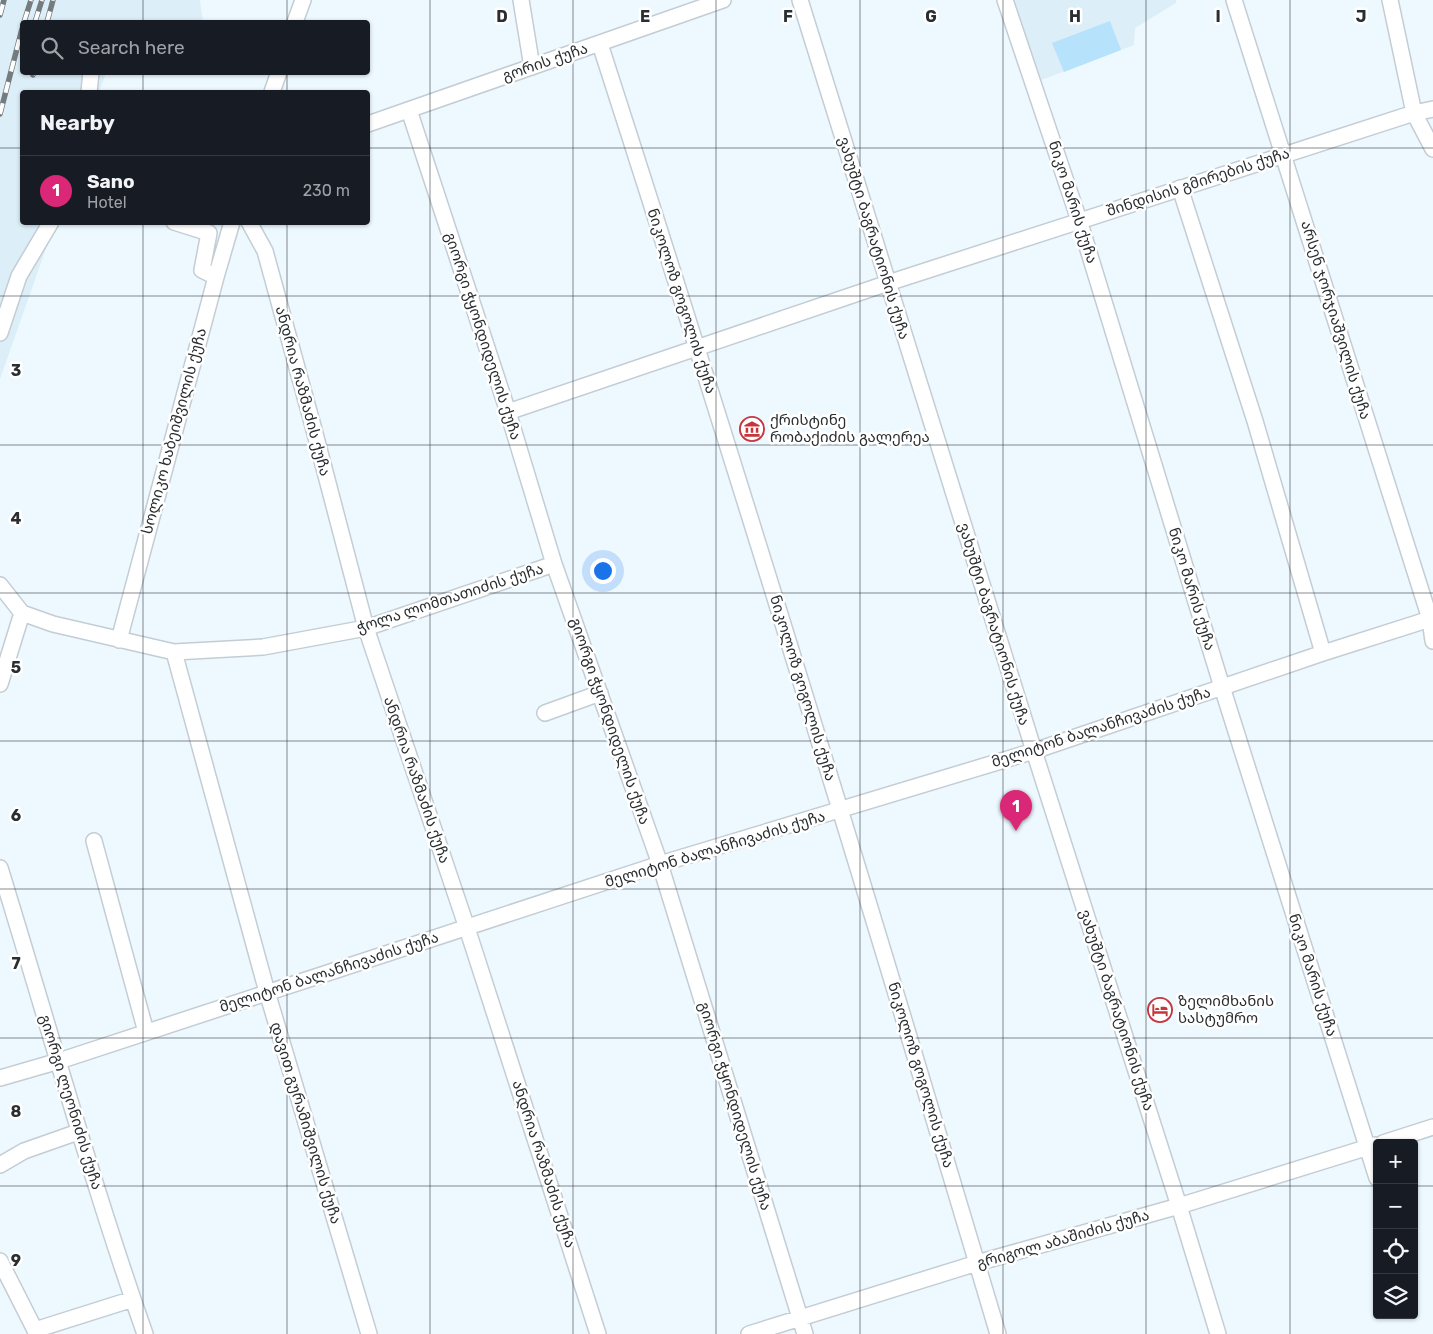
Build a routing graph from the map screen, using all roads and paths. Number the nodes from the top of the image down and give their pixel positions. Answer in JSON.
{"nodes":[{"id":1,"x":303,"y":0,"type":"edge"},
{"id":2,"x":521,"y":0,"type":"edge"},
{"id":3,"x":723,"y":0,"type":"edge"},
{"id":4,"x":800,"y":0,"type":"edge"},
{"id":5,"x":1005,"y":0,"type":"edge"},
{"id":6,"x":1234,"y":0,"type":"edge"},
{"id":7,"x":1390,"y":0,"type":"edge"},
{"id":8,"x":296,"y":20,"type":"edge"},
{"id":9,"x":600,"y":44,"type":"junction"},
{"id":10,"x":532,"y":67,"type":"junction"},
{"id":11,"x":91,"y":75,"type":"edge"},
{"id":12,"x":278,"y":75,"type":"edge"},
{"id":13,"x":89,"y":90,"type":"edge"},
{"id":14,"x":273,"y":90,"type":"edge"},
{"id":15,"x":1433,"y":109,"type":"edge"},
{"id":16,"x":410,"y":110,"type":"junction"},
{"id":17,"x":1414,"y":113,"type":"junction"},
{"id":18,"x":370,"y":123,"type":"edge"},
{"id":19,"x":1433,"y":149,"type":"edge"},
{"id":20,"x":1284,"y":154,"type":"junction"},
{"id":21,"x":1180,"y":188,"type":"junction"},
{"id":22,"x":1080,"y":220,"type":"junction"},
{"id":23,"x":49,"y":225,"type":"edge"},
{"id":24,"x":184,"y":225,"type":"edge"},
{"id":25,"x":231,"y":225,"type":"edge"},
{"id":26,"x":251,"y":225,"type":"edge"},
{"id":27,"x":216,"y":277,"type":"junction"},
{"id":28,"x":888,"y":283,"type":"junction"},
{"id":29,"x":0,"y":333,"type":"edge"},
{"id":30,"x":698,"y":347,"type":"junction"},
{"id":31,"x":508,"y":412,"type":"junction"},
{"id":32,"x":554,"y":564,"type":"junction"},
{"id":33,"x":0,"y":585,"type":"edge"},
{"id":34,"x":22,"y":613,"type":"junction"},
{"id":35,"x":1430,"y":619,"type":"junction"},
{"id":36,"x":366,"y":628,"type":"junction"},
{"id":37,"x":119,"y":640,"type":"junction"},
{"id":38,"x":1433,"y":641,"type":"edge"},
{"id":39,"x":174,"y":652,"type":"junction"},
{"id":40,"x":1323,"y":653,"type":"junction"},
{"id":41,"x":0,"y":684,"type":"edge"},
{"id":42,"x":1222,"y":687,"type":"junction"},
{"id":43,"x":600,"y":694,"type":"junction"},
{"id":44,"x":545,"y":713,"type":"dead end"},
{"id":45,"x":1034,"y":752,"type":"junction"},
{"id":46,"x":841,"y":810,"type":"junction"},
{"id":47,"x":94,"y":841,"type":"dead end"},
{"id":48,"x":660,"y":864,"type":"junction"},
{"id":49,"x":0,"y":868,"type":"edge"},
{"id":50,"x":467,"y":928,"type":"junction"},
{"id":51,"x":267,"y":992,"type":"junction"},
{"id":52,"x":146,"y":1032,"type":"junction"},
{"id":53,"x":59,"y":1061,"type":"junction"},
{"id":54,"x":0,"y":1078,"type":"edge"},
{"id":55,"x":1433,"y":1126,"type":"edge"},
{"id":56,"x":78,"y":1132,"type":"junction"},
{"id":57,"x":1395,"y":1139,"type":"edge"},
{"id":58,"x":1372,"y":1146,"type":"edge"},
{"id":59,"x":0,"y":1165,"type":"edge"},
{"id":60,"x":1179,"y":1206,"type":"junction"},
{"id":61,"x":0,"y":1261,"type":"edge"},
{"id":62,"x":977,"y":1263,"type":"junction"},
{"id":63,"x":133,"y":1299,"type":"junction"},
{"id":64,"x":800,"y":1318,"type":"junction"},
{"id":65,"x":145,"y":1334,"type":"edge"},
{"id":66,"x":368,"y":1334,"type":"edge"},
{"id":67,"x":598,"y":1334,"type":"edge"},
{"id":68,"x":749,"y":1334,"type":"edge"},
{"id":69,"x":805,"y":1334,"type":"edge"},
{"id":70,"x":998,"y":1334,"type":"edge"},
{"id":71,"x":1218,"y":1334,"type":"edge"}],
"edges":[{"from":1,"to":8,"type":"street"},
{"from":2,"to":10,"type":"street"},
{"from":3,"to":9,"type":"street","name":"გორის ქუჩა"},
{"from":4,"to":28,"type":"street","name":"ვახუშტი ბაგრატიონის ქუჩა"},
{"from":5,"to":22,"type":"street","name":"ნიკო მარის ქუჩა"},
{"from":6,"to":20,"type":"street","name":"არსენ ჯორჯიაშვილის ქუჩა"},
{"from":7,"to":17,"type":"street"},
{"from":9,"to":10,"type":"street","name":"გორის ქუჩა"},
{"from":9,"to":30,"type":"street","name":"ნიკოლოზ გოგოლის ქუჩა"},
{"from":10,"to":16,"type":"street","name":"გორის ქუჩა"},
{"from":11,"to":13,"type":"street"},
{"from":12,"to":14,"type":"street"},
{"from":15,"to":17,"type":"street","name":"შინდისის გმირების ქუჩა"},
{"from":16,"to":18,"type":"street","name":"გორის ქუჩა"},
{"from":16,"to":31,"type":"street","name":"გიორგი ჭყონდიდელის ქუჩა"},
{"from":17,"to":19,"type":"street"},
{"from":17,"to":20,"type":"street","name":"შინდისის გმირების ქუჩა"},
{"from":20,"to":21,"type":"street","name":"შინდისის გმირების ქუჩა"},
{"from":20,"to":35,"type":"street","name":"არსენ ჯორჯიაშვილის ქუჩა"},
{"from":21,"to":22,"type":"street","name":"შინდისის გმირების ქუჩა"},
{"from":21,"to":40,"type":"street"},
{"from":22,"to":28,"type":"street","name":"შინდისის გმირების ქუჩა"},
{"from":22,"to":42,"type":"street","name":"ნიკო მარის ქუჩა"},
{"from":23,"to":29,"type":"street"},
{"from":24,"to":27,"type":"street"},
{"from":25,"to":27,"type":"street","name":"სოლიკო ხაბეიშვილის ქუჩა"},
{"from":26,"to":36,"type":"street","name":"ანდრია რაზმაძის ქუჩა"},
{"from":27,"to":37,"type":"street","name":"სოლიკო ხაბეიშვილის ქუჩა"},
{"from":28,"to":30,"type":"street","name":"შინდისის გმირების ქუჩა"},
{"from":28,"to":45,"type":"street","name":"ვახუშტი ბაგრატიონის ქუჩა"},
{"from":30,"to":31,"type":"street","name":"შინდისის გმირების ქუჩა"},
{"from":30,"to":46,"type":"street","name":"ნიკოლოზ გოგოლის ქუჩა"},
{"from":31,"to":32,"type":"street","name":"გიორგი ჭყონდიდელის ქუჩა"},
{"from":32,"to":36,"type":"street","name":"ჭოლა ლომთათიძის ქუჩა"},
{"from":32,"to":43,"type":"street","name":"გიორგი ჭყონდიდელის ქუჩა"},
{"from":33,"to":34,"type":"street"},
{"from":34,"to":37,"type":"street","name":"ჭოლა ლომთათიძის ქუჩა"},
{"from":34,"to":41,"type":"street"},
{"from":35,"to":38,"type":"street","name":"არსენ ჯორჯიაშვილის ქუჩა"},
{"from":35,"to":40,"type":"street","name":"მელიტონ ბალანჩივაძის ქუჩა"},
{"from":36,"to":39,"type":"street","name":"ჭოლა ლომთათიძის ქუჩა"},
{"from":36,"to":50,"type":"street","name":"ანდრია რაზმაძის ქუჩა"},
{"from":37,"to":39,"type":"street","name":"ჭოლა ლომთათიძის ქუჩა"},
{"from":39,"to":51,"type":"street","name":"დავით გურამიშვილის ქუჩა"},
{"from":40,"to":42,"type":"street","name":"მელიტონ ბალანჩივაძის ქუჩა"},
{"from":42,"to":45,"type":"street","name":"მელიტონ ბალანჩივაძის ქუჩა"},
{"from":42,"to":58,"type":"street","name":"ნიკო მარის ქუჩა"},
{"from":43,"to":44,"type":"street"},
{"from":43,"to":48,"type":"street","name":"გიორგი ჭყონდიდელის ქუჩა"},
{"from":45,"to":46,"type":"street","name":"მელიტონ ბალანჩივაძის ქუჩა"},
{"from":45,"to":60,"type":"street","name":"ვახუშტი ბაგრატიონის ქუჩა"},
{"from":46,"to":48,"type":"street","name":"მელიტონ ბალანჩივაძის ქუჩა"},
{"from":46,"to":62,"type":"street","name":"ნიკოლოზ გოგოლის ქუჩა"},
{"from":47,"to":52,"type":"street"},
{"from":48,"to":50,"type":"street","name":"მელიტონ ბალანჩივაძის ქუჩა"},
{"from":48,"to":64,"type":"street","name":"გიორგი ჭყონდიდელის ქუჩა"},
{"from":49,"to":53,"type":"street","name":"გიორგი ლეონიძის ქუჩა"},
{"from":50,"to":51,"type":"street","name":"მელიტონ ბალანჩივაძის ქუჩა"},
{"from":50,"to":67,"type":"street","name":"ანდრია რაზმაძის ქუჩა"},
{"from":51,"to":52,"type":"street","name":"მელიტონ ბალანჩივაძის ქუჩა"},
{"from":51,"to":66,"type":"street","name":"დავით გურამიშვილის ქუჩა"},
{"from":52,"to":53,"type":"street","name":"მელიტონ ბალანჩივაძის ქუჩა"},
{"from":53,"to":54,"type":"street","name":"მელიტონ ბალანჩივაძის ქუჩა"},
{"from":53,"to":56,"type":"street","name":"გიორგი ლეონიძის ქუჩა"},
{"from":55,"to":57,"type":"street"},
{"from":56,"to":59,"type":"street"},
{"from":56,"to":63,"type":"street","name":"გიორგი ლეონიძის ქუჩა"},
{"from":58,"to":60,"type":"street","name":"გრიგოლ აბაშიძის ქუჩა"},
{"from":60,"to":62,"type":"street","name":"გრიგოლ აბაშიძის ქუჩა"},
{"from":60,"to":71,"type":"street","name":"ვახუშტი ბაგრატიონის ქუჩა"},
{"from":61,"to":63,"type":"street"},
{"from":62,"to":64,"type":"street","name":"გრიგოლ აბაშიძის ქუჩა"},
{"from":62,"to":70,"type":"street","name":"ნიკოლოზ გოგოლის ქუჩა"},
{"from":63,"to":65,"type":"street","name":"გიორგი ლეონიძის ქუჩა"},
{"from":64,"to":68,"type":"street","name":"გრიგოლ აბაშიძის ქუჩა"},
{"from":64,"to":69,"type":"street","name":"გიორგი ჭყონდიდელის ქუჩა"}]}
